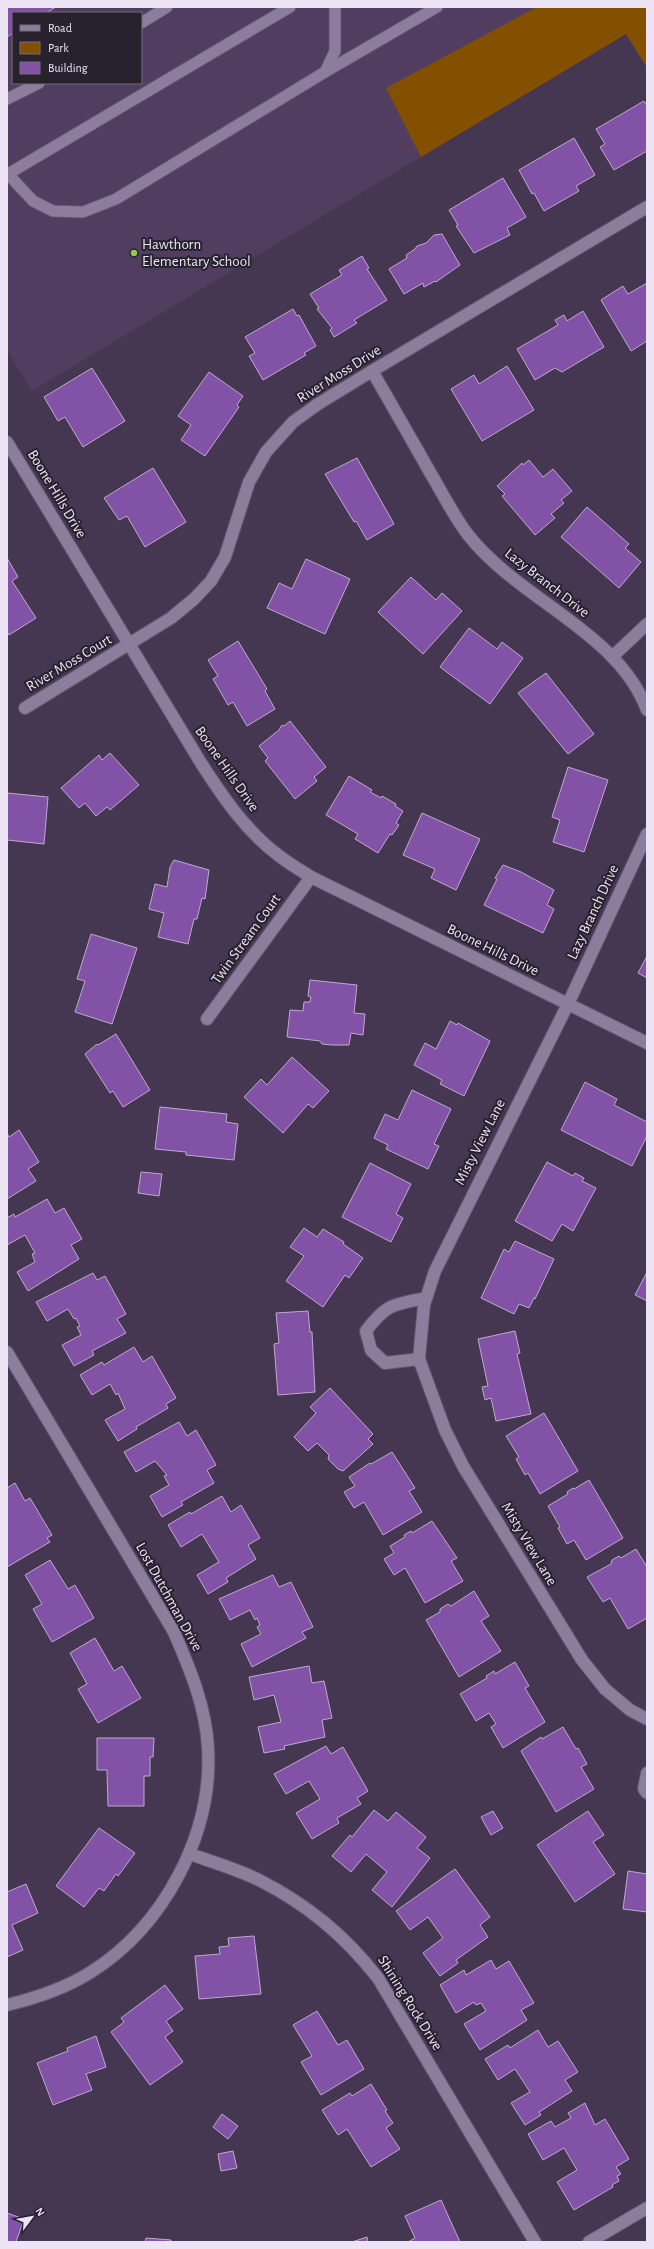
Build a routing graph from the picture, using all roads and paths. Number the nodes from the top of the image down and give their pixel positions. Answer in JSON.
{"nodes":[{"id":1,"x":168,"y":7,"type":"edge"},
{"id":2,"x":290,"y":7,"type":"edge"},
{"id":3,"x":335,"y":7,"type":"edge"},
{"id":4,"x":437,"y":7,"type":"edge"},
{"id":5,"x":142,"y":22,"type":"edge"},
{"id":6,"x":325,"y":72,"type":"junction"},
{"id":7,"x":37,"y":84,"type":"edge"},
{"id":8,"x":7,"y":99,"type":"edge"},
{"id":9,"x":7,"y":173,"type":"edge"},
{"id":10,"x":647,"y":207,"type":"edge"},
{"id":11,"x":372,"y":371,"type":"junction"},
{"id":12,"x":7,"y":442,"type":"edge"},
{"id":13,"x":647,"y":624,"type":"edge"},
{"id":14,"x":129,"y":645,"type":"junction"},
{"id":15,"x":612,"y":657,"type":"junction"},
{"id":16,"x":25,"y":708,"type":"dead end"},
{"id":17,"x":647,"y":710,"type":"edge"},
{"id":18,"x":647,"y":834,"type":"edge"},
{"id":19,"x":311,"y":877,"type":"junction"},
{"id":20,"x":568,"y":1004,"type":"junction"},
{"id":21,"x":207,"y":1019,"type":"dead end"},
{"id":22,"x":647,"y":1043,"type":"edge"},
{"id":23,"x":426,"y":1298,"type":"junction"},
{"id":24,"x":7,"y":1352,"type":"edge"},
{"id":25,"x":420,"y":1359,"type":"junction"},
{"id":26,"x":647,"y":1719,"type":"edge"},
{"id":27,"x":647,"y":1773,"type":"edge"},
{"id":28,"x":647,"y":1793,"type":"edge"},
{"id":29,"x":190,"y":1854,"type":"junction"},
{"id":30,"x":7,"y":2006,"type":"edge"},
{"id":31,"x":647,"y":2208,"type":"edge"},
{"id":32,"x":535,"y":2242,"type":"edge"},
{"id":33,"x":589,"y":2242,"type":"edge"}],
"edges":[{"from":1,"to":5,"type":"lane"},
{"from":2,"to":9,"type":"lane"},
{"from":3,"to":6,"type":"lane"},
{"from":4,"to":6,"type":"lane"},
{"from":6,"to":9,"type":"lane"},
{"from":7,"to":8,"type":"lane"},
{"from":10,"to":11,"type":"street","name":"River Moss Drive"},
{"from":11,"to":14,"type":"street","name":"River Moss Drive"},
{"from":11,"to":15,"type":"street","name":"Lazy Branch Drive"},
{"from":12,"to":14,"type":"street","name":"Boone Hills Drive"},
{"from":13,"to":15,"type":"street"},
{"from":14,"to":16,"type":"street","name":"River Moss Court"},
{"from":14,"to":19,"type":"street","name":"Boone Hills Drive"},
{"from":15,"to":17,"type":"street","name":"Lazy Branch Drive"},
{"from":18,"to":20,"type":"street","name":"Lazy Branch Drive"},
{"from":19,"to":20,"type":"street","name":"Boone Hills Drive"},
{"from":19,"to":21,"type":"street","name":"Twin Stream Court"},
{"from":20,"to":22,"type":"street","name":"Boone Hills Drive"},
{"from":20,"to":23,"type":"street","name":"Misty View Lane"},
{"from":23,"to":25,"type":"street","name":"Misty View Lane"},
{"from":23,"to":25,"type":"street"},
{"from":24,"to":29,"type":"street","name":"Lost Dutchman Drive"},
{"from":25,"to":26,"type":"street","name":"Misty View Lane"},
{"from":27,"to":28,"type":"street"},
{"from":29,"to":30,"type":"street","name":"Lost Dutchman Drive"},
{"from":29,"to":32,"type":"street","name":"Shining Rock Drive"},
{"from":31,"to":33,"type":"street"}]}
